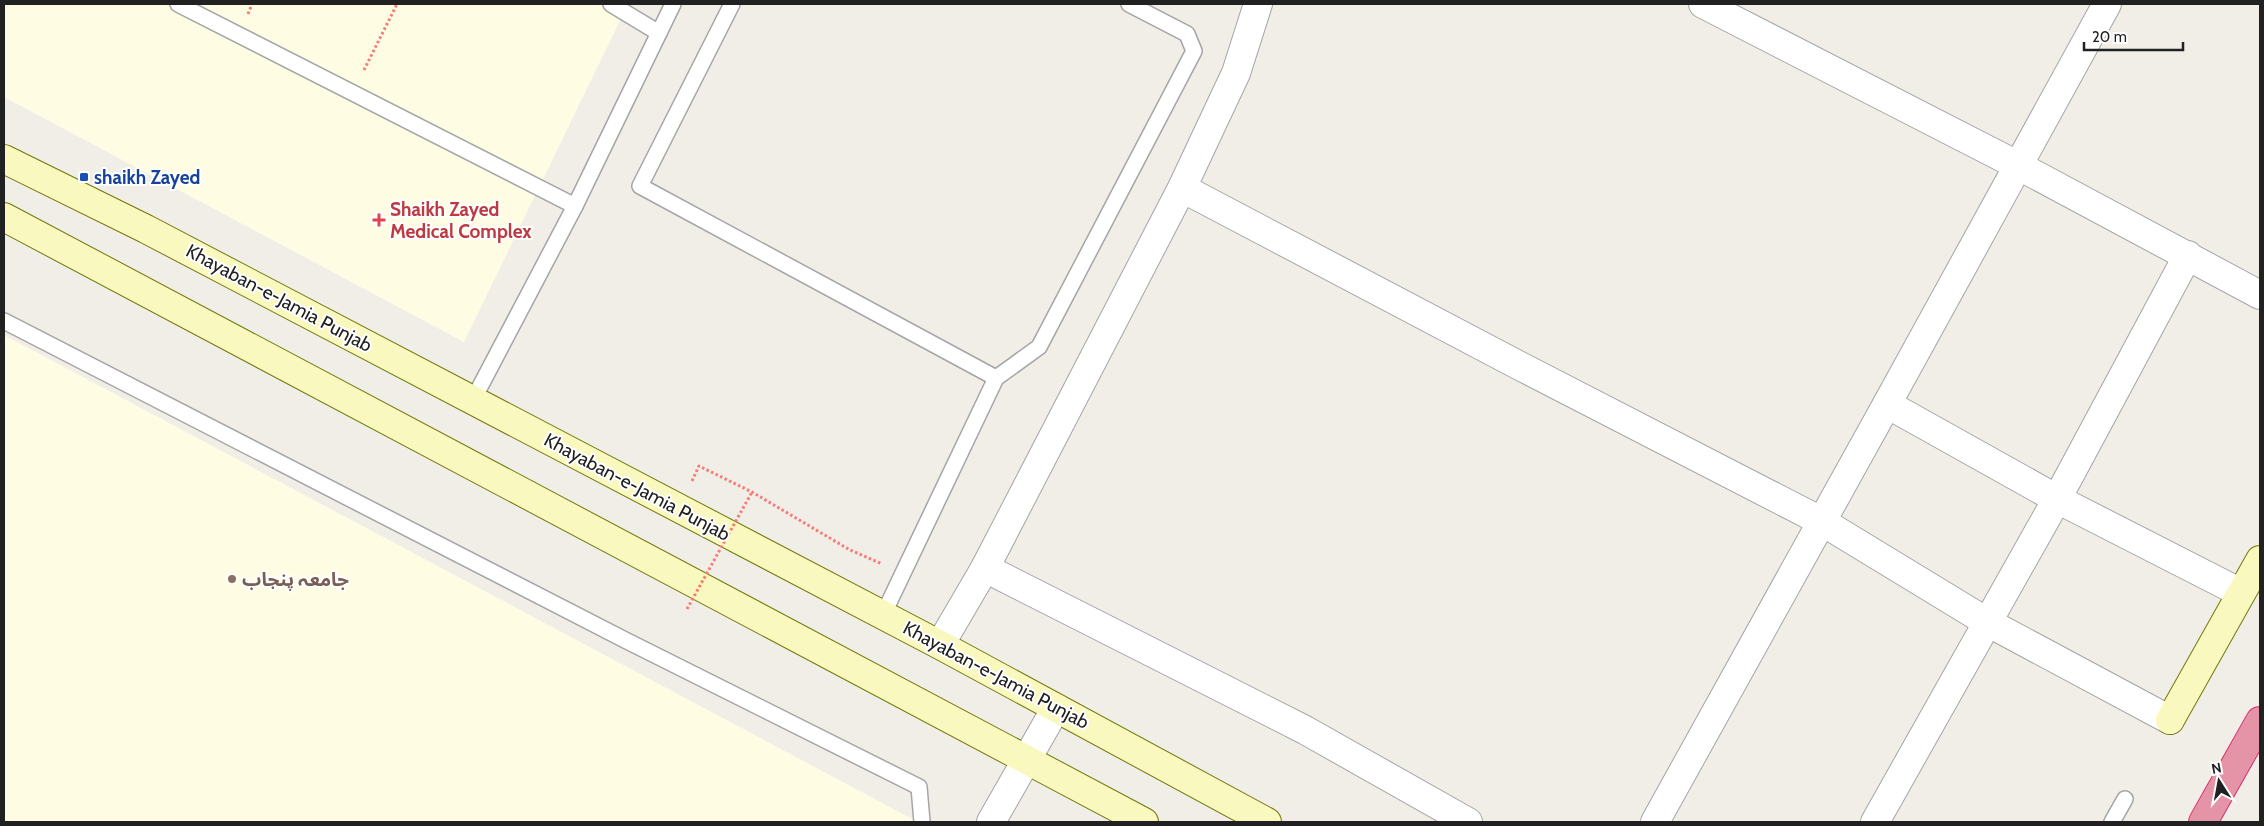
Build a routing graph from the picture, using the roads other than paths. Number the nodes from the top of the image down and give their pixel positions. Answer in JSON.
{"nodes":[{"id":1,"x":178,"y":4,"type":"edge"},
{"id":2,"x":611,"y":4,"type":"edge"},
{"id":3,"x":673,"y":4,"type":"edge"},
{"id":4,"x":732,"y":4,"type":"edge"},
{"id":5,"x":1129,"y":4,"type":"edge"},
{"id":6,"x":1258,"y":4,"type":"edge"},
{"id":7,"x":1703,"y":4,"type":"edge"},
{"id":8,"x":2106,"y":4,"type":"edge"},
{"id":9,"x":659,"y":33,"type":"junction"},
{"id":10,"x":4,"y":159,"type":"edge"},
{"id":11,"x":2019,"y":166,"type":"junction"},
{"id":12,"x":1182,"y":188,"type":"junction"},
{"id":13,"x":575,"y":206,"type":"junction"},
{"id":14,"x":4,"y":217,"type":"edge"},
{"id":15,"x":2188,"y":255,"type":"junction"},
{"id":16,"x":2260,"y":295,"type":"edge"},
{"id":17,"x":4,"y":321,"type":"edge"},
{"id":18,"x":996,"y":378,"type":"junction"},
{"id":19,"x":473,"y":400,"type":"junction"},
{"id":20,"x":1888,"y":404,"type":"junction"},
{"id":21,"x":2057,"y":498,"type":"junction"},
{"id":22,"x":1821,"y":521,"type":"junction"},
{"id":23,"x":2260,"y":560,"type":"edge"},
{"id":24,"x":985,"y":568,"type":"junction"},
{"id":25,"x":2241,"y":593,"type":"junction"},
{"id":26,"x":883,"y":615,"type":"junction"},
{"id":27,"x":1987,"y":622,"type":"junction"},
{"id":28,"x":940,"y":644,"type":"junction"},
{"id":29,"x":1056,"y":708,"type":"junction"},
{"id":30,"x":2170,"y":720,"type":"joint"},
{"id":31,"x":2260,"y":721,"type":"edge"},
{"id":32,"x":1027,"y":759,"type":"junction"},
{"id":33,"x":2125,"y":799,"type":"dead end"},
{"id":34,"x":922,"y":822,"type":"edge"},
{"id":35,"x":991,"y":822,"type":"edge"},
{"id":36,"x":1144,"y":822,"type":"edge"},
{"id":37,"x":1267,"y":822,"type":"edge"},
{"id":38,"x":1468,"y":822,"type":"edge"},
{"id":39,"x":1655,"y":822,"type":"edge"},
{"id":40,"x":1876,"y":822,"type":"edge"},
{"id":41,"x":2112,"y":822,"type":"edge"},
{"id":42,"x":2203,"y":822,"type":"edge"}],
"edges":[{"from":1,"to":13,"type":"lane"},
{"from":2,"to":9,"type":"lane"},
{"from":3,"to":9,"type":"lane"},
{"from":4,"to":18,"type":"lane"},
{"from":5,"to":18,"type":"lane"},
{"from":6,"to":12,"type":"street"},
{"from":7,"to":11,"type":"street"},
{"from":8,"to":11,"type":"street"},
{"from":9,"to":13,"type":"lane"},
{"from":10,"to":19,"type":"main road","name":"Khayaban-e-Jamia Punjab"},
{"from":11,"to":15,"type":"street"},
{"from":11,"to":20,"type":"street"},
{"from":12,"to":22,"type":"street"},
{"from":12,"to":24,"type":"street"},
{"from":13,"to":19,"type":"lane"},
{"from":14,"to":32,"type":"main road"},
{"from":15,"to":16,"type":"street"},
{"from":15,"to":21,"type":"street"},
{"from":17,"to":34,"type":"lane"},
{"from":18,"to":26,"type":"lane"},
{"from":19,"to":26,"type":"main road","name":"Khayaban-e-Jamia Punjab"},
{"from":20,"to":21,"type":"street"},
{"from":20,"to":22,"type":"street"},
{"from":21,"to":25,"type":"street"},
{"from":21,"to":27,"type":"street"},
{"from":22,"to":27,"type":"street"},
{"from":22,"to":39,"type":"street"},
{"from":23,"to":25,"type":"main road"},
{"from":24,"to":28,"type":"street"},
{"from":24,"to":38,"type":"street"},
{"from":25,"to":30,"type":"main road"},
{"from":26,"to":28,"type":"main road","name":"Khayaban-e-Jamia Punjab"},
{"from":27,"to":30,"type":"street"},
{"from":27,"to":40,"type":"street"},
{"from":28,"to":29,"type":"main road","name":"Khayaban-e-Jamia Punjab"},
{"from":29,"to":32,"type":"street"},
{"from":29,"to":37,"type":"main road","name":"Khayaban-e-Jamia Punjab"},
{"from":31,"to":42,"type":"highway"},
{"from":32,"to":35,"type":"street"},
{"from":32,"to":36,"type":"main road"},
{"from":33,"to":41,"type":"lane"}]}
